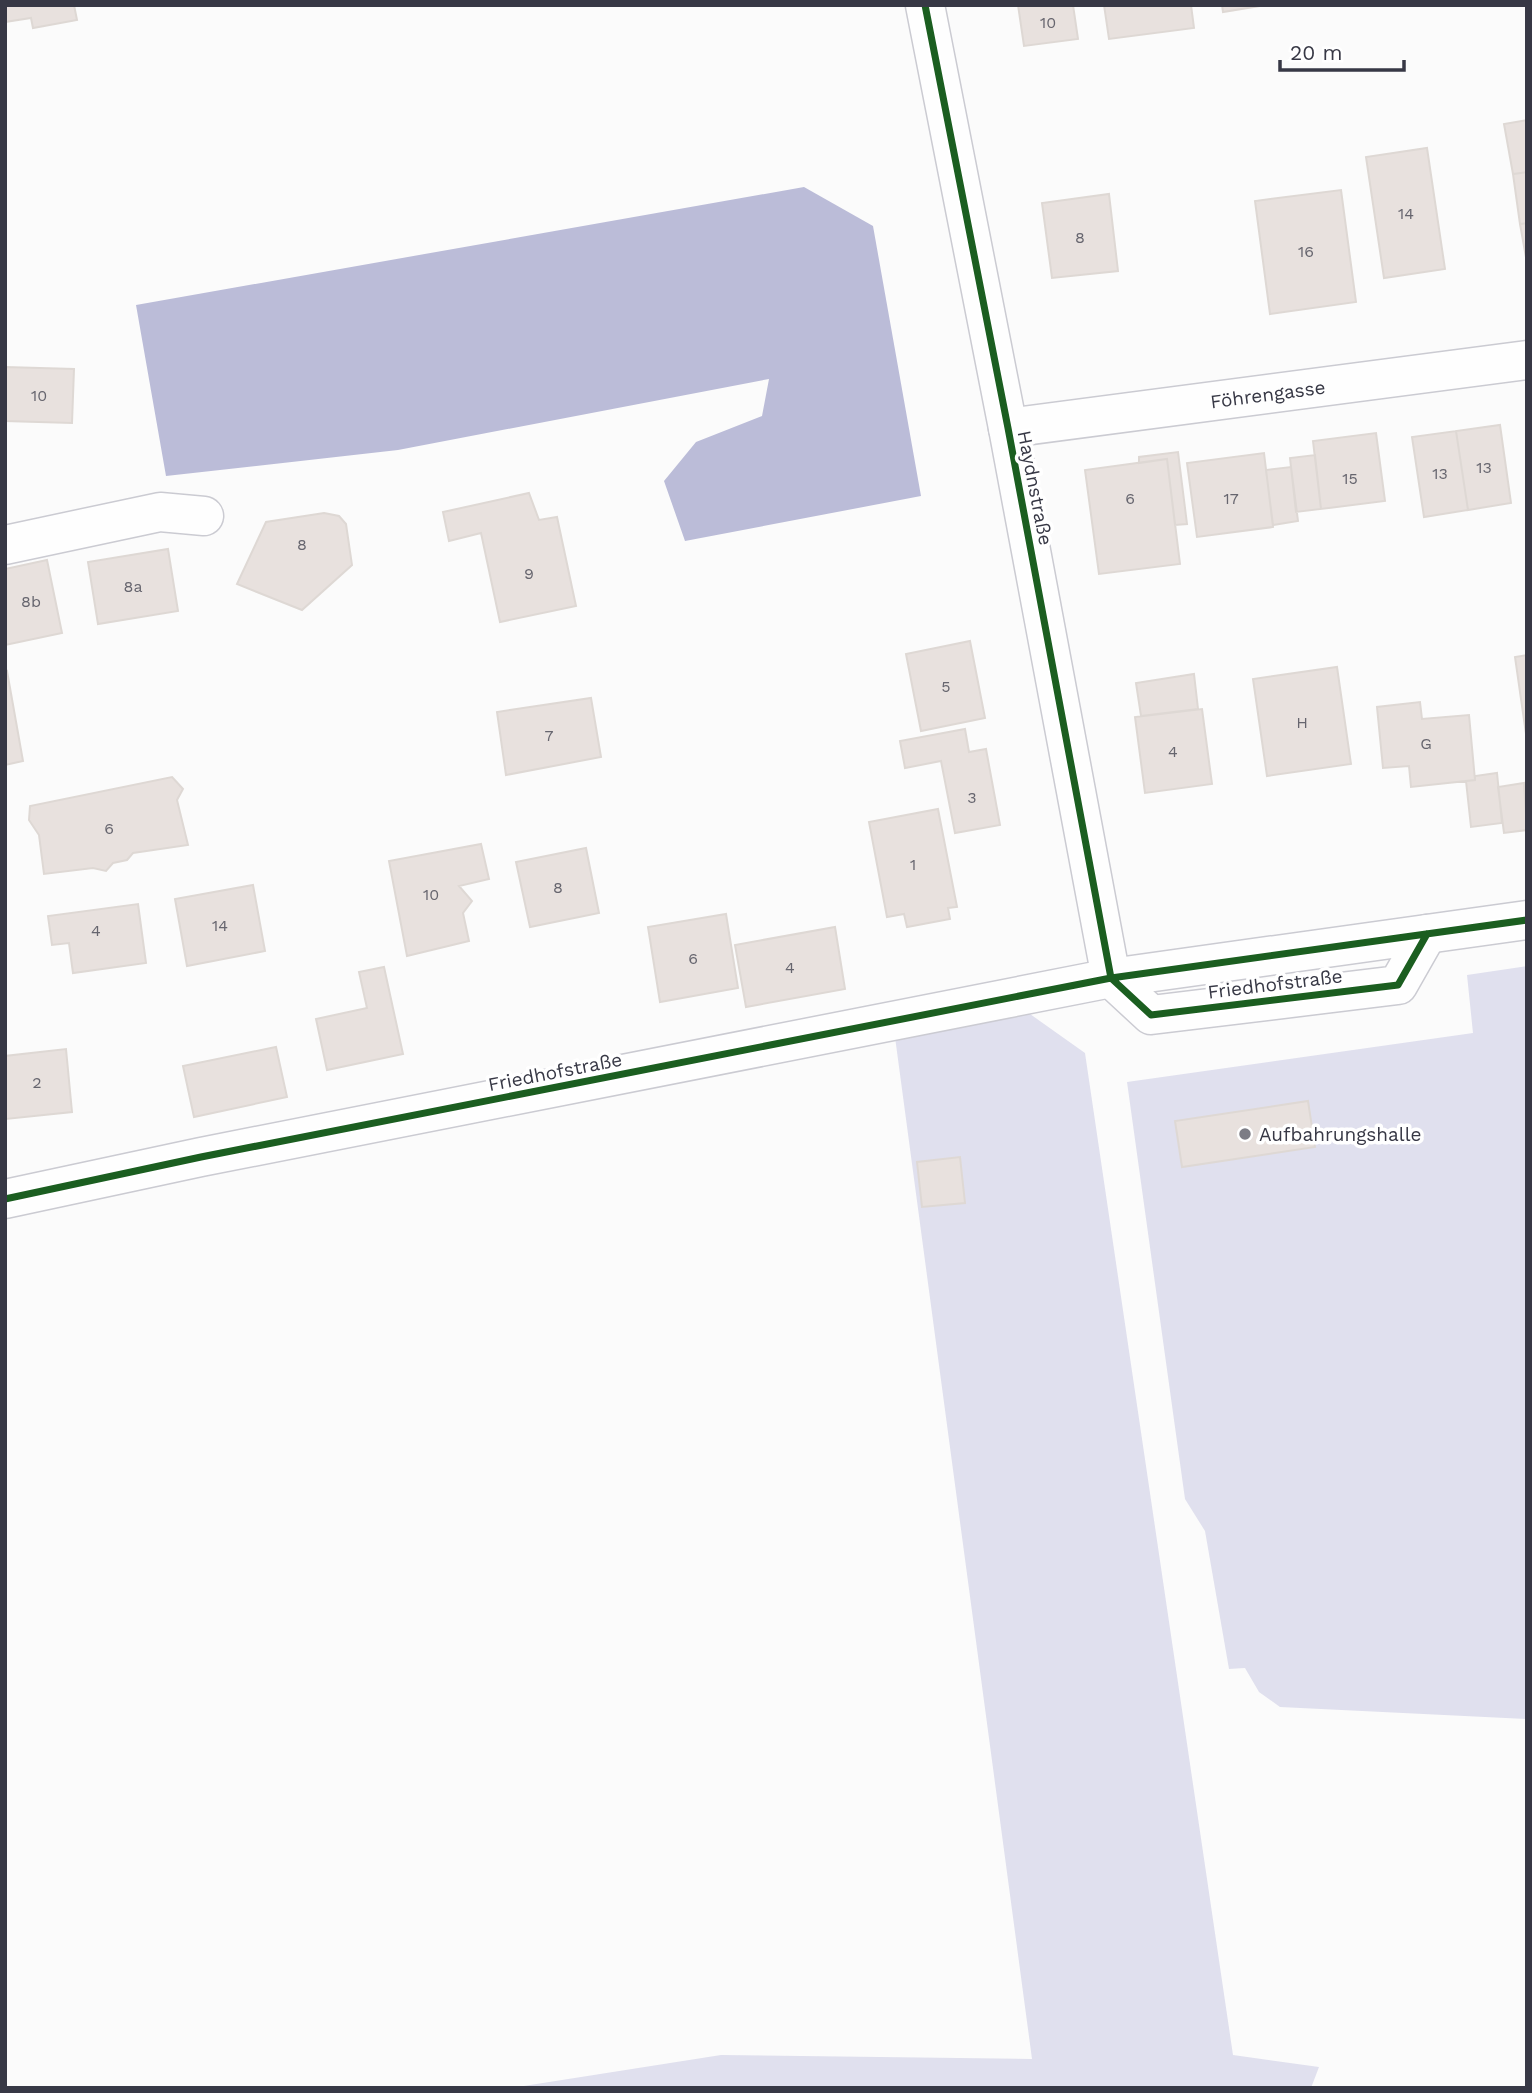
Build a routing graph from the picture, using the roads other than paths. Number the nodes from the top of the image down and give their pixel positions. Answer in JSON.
{"nodes":[{"id":1,"x":925,"y":5,"type":"edge"},
{"id":2,"x":1527,"y":359,"type":"edge"},
{"id":3,"x":1008,"y":428,"type":"junction"},
{"id":4,"x":204,"y":516,"type":"dead end"},
{"id":5,"x":5,"y":545,"type":"edge"},
{"id":6,"x":1527,"y":920,"type":"edge"},
{"id":7,"x":1111,"y":978,"type":"junction"},
{"id":8,"x":5,"y":1199,"type":"edge"}],
"edges":[{"from":1,"to":3,"type":"street","name":"Haydnstraße"},
{"from":2,"to":3,"type":"street","name":"Föhrengasse"},
{"from":3,"to":7,"type":"street","name":"Haydnstraße"},
{"from":4,"to":5,"type":"street"},
{"from":6,"to":7,"type":"street","name":"Friedhofstraße"},
{"from":7,"to":8,"type":"street","name":"Friedhofstraße"}]}
